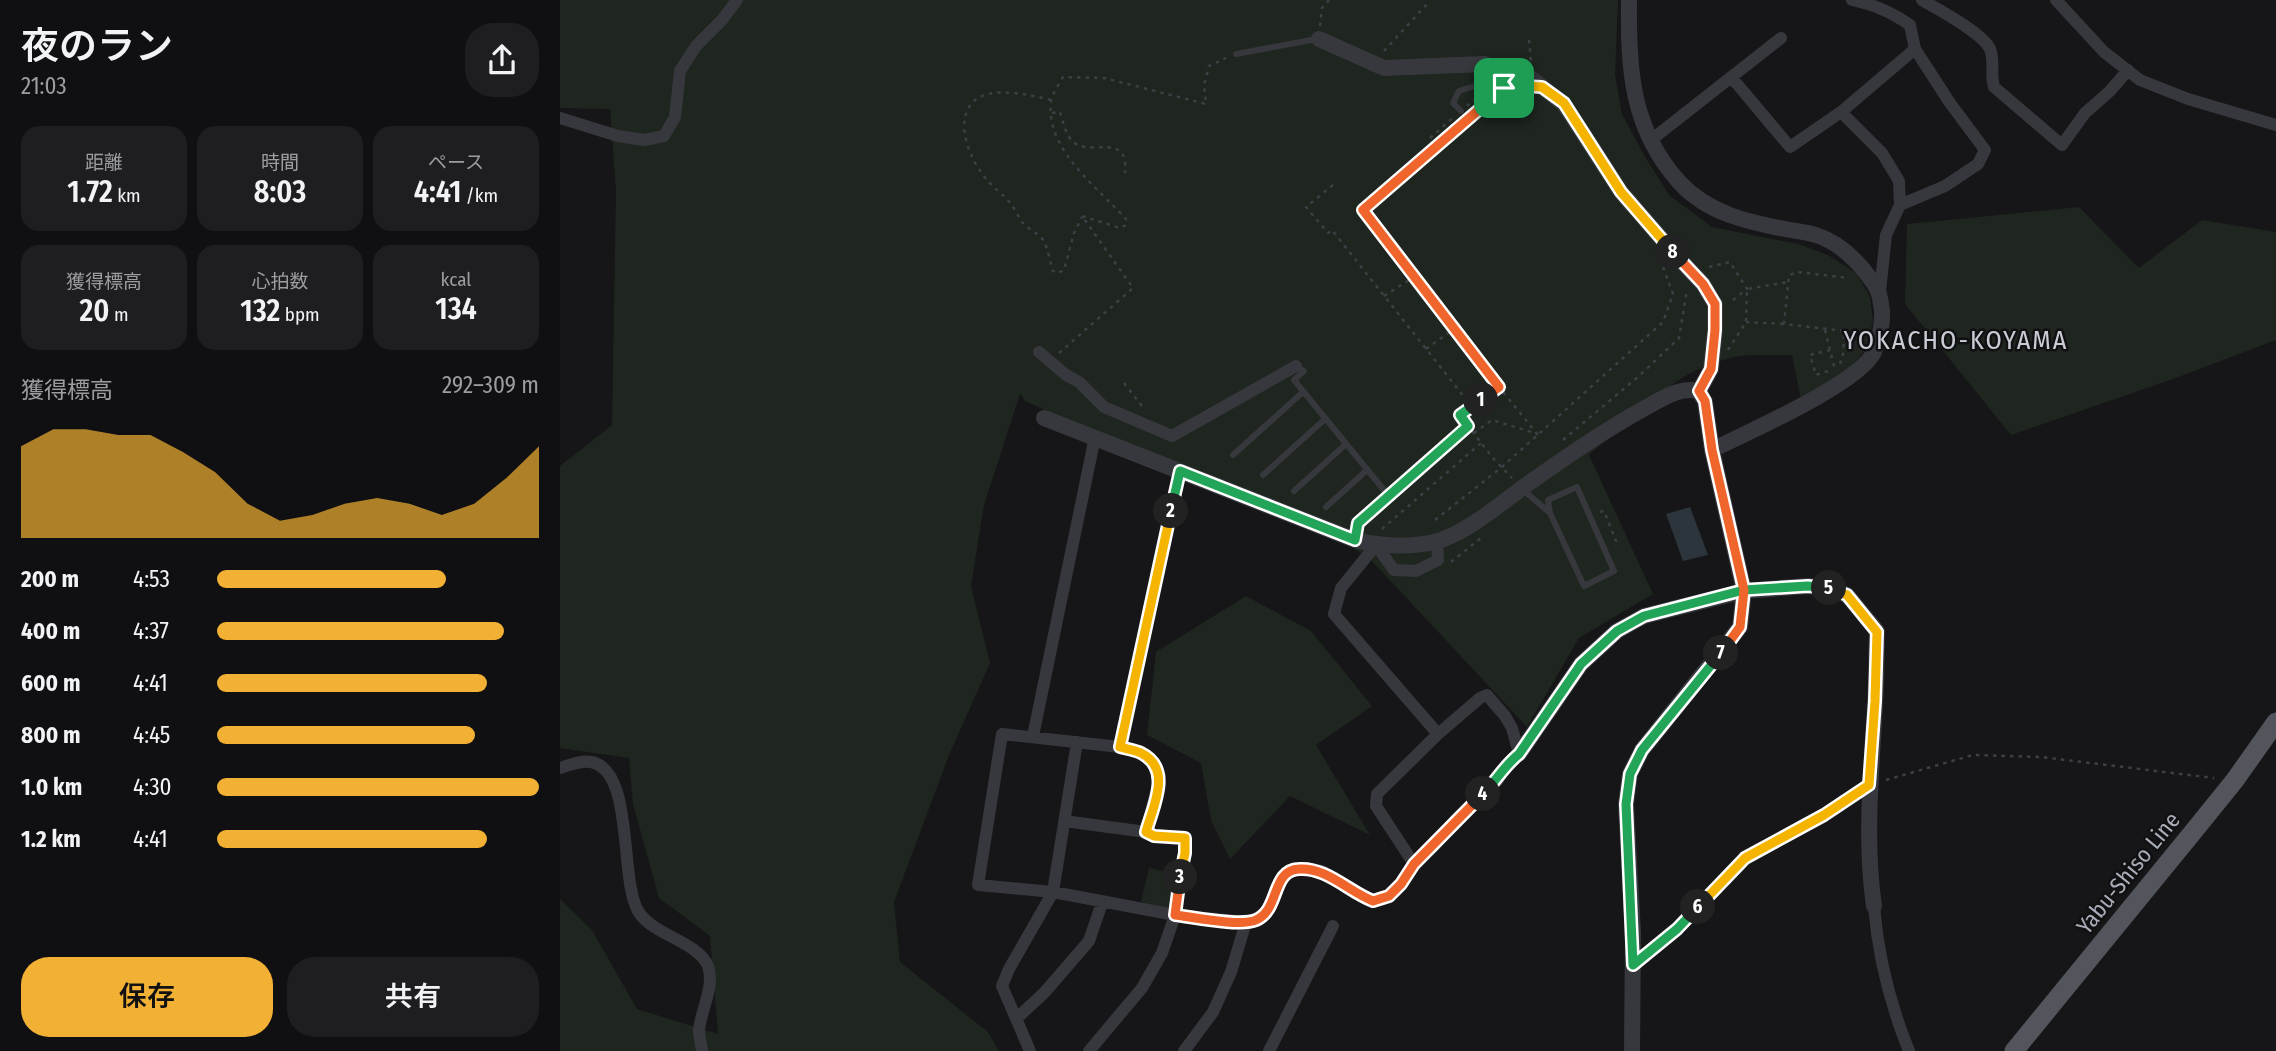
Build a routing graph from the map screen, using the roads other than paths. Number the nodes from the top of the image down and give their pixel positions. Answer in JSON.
{"nodes":[{"id":1,"x":737,"y":0,"type":"edge"},
{"id":2,"x":1629,"y":0,"type":"edge"},
{"id":3,"x":1852,"y":0,"type":"edge"},
{"id":4,"x":1922,"y":0,"type":"edge"},
{"id":5,"x":2061,"y":2,"type":"edge"},
{"id":6,"x":1781,"y":38,"type":"dead end"},
{"id":7,"x":1319,"y":39,"type":"joint"},
{"id":8,"x":1915,"y":49,"type":"junction"},
{"id":9,"x":1236,"y":54,"type":"road end"},
{"id":10,"x":2128,"y":71,"type":"junction"},
{"id":11,"x":1732,"y":78,"type":"junction"},
{"id":12,"x":1537,"y":83,"type":"junction"},
{"id":13,"x":1461,"y":111,"type":"road end"},
{"id":14,"x":1842,"y":112,"type":"junction"},
{"id":15,"x":560,"y":118,"type":"edge"},
{"id":16,"x":2276,"y":125,"type":"edge"},
{"id":17,"x":1651,"y":140,"type":"junction"},
{"id":18,"x":1900,"y":205,"type":"junction"},
{"id":19,"x":1880,"y":291,"type":"junction"},
{"id":20,"x":1039,"y":352,"type":"dead end"},
{"id":21,"x":1296,"y":366,"type":"joint"},
{"id":22,"x":1699,"y":391,"type":"junction"},
{"id":23,"x":1303,"y":392,"type":"junction"},
{"id":24,"x":1044,"y":418,"type":"dead end"},
{"id":25,"x":1325,"y":419,"type":"junction"},
{"id":26,"x":1095,"y":437,"type":"junction"},
{"id":27,"x":1346,"y":444,"type":"junction"},
{"id":28,"x":1712,"y":450,"type":"junction"},
{"id":29,"x":1233,"y":455,"type":"dead end"},
{"id":30,"x":1367,"y":470,"type":"junction"},
{"id":31,"x":1180,"y":471,"type":"junction"},
{"id":32,"x":1263,"y":475,"type":"dead end"},
{"id":33,"x":1522,"y":488,"type":"junction"},
{"id":34,"x":1294,"y":491,"type":"dead end"},
{"id":35,"x":1326,"y":507,"type":"dead end"},
{"id":36,"x":1550,"y":513,"type":"junction"},
{"id":37,"x":1437,"y":541,"type":"junction"},
{"id":38,"x":1366,"y":542,"type":"junction"},
{"id":39,"x":1744,"y":590,"type":"junction"},
{"id":40,"x":2276,"y":722,"type":"edge"},
{"id":41,"x":1438,"y":734,"type":"junction"},
{"id":42,"x":1033,"y":736,"type":"junction"},
{"id":43,"x":1077,"y":742,"type":"junction"},
{"id":44,"x":1120,"y":747,"type":"junction"},
{"id":45,"x":1519,"y":754,"type":"junction"},
{"id":46,"x":560,"y":768,"type":"edge"},
{"id":47,"x":1064,"y":821,"type":"junction"},
{"id":48,"x":1146,"y":832,"type":"junction"},
{"id":49,"x":1414,"y":864,"type":"junction"},
{"id":50,"x":1053,"y":892,"type":"junction"},
{"id":51,"x":1102,"y":903,"type":"junction"},
{"id":52,"x":1874,"y":906,"type":"joint"},
{"id":53,"x":1175,"y":915,"type":"junction"},
{"id":54,"x":1245,"y":922,"type":"junction"},
{"id":55,"x":1333,"y":926,"type":"dead end"},
{"id":56,"x":1016,"y":1019,"type":"junction"},
{"id":57,"x":702,"y":1051,"type":"edge"},
{"id":58,"x":1030,"y":1051,"type":"edge"},
{"id":59,"x":1089,"y":1051,"type":"edge"},
{"id":60,"x":1184,"y":1051,"type":"edge"},
{"id":61,"x":1269,"y":1051,"type":"edge"},
{"id":62,"x":1633,"y":1051,"type":"edge"},
{"id":63,"x":1909,"y":1051,"type":"edge"},
{"id":64,"x":2014,"y":1051,"type":"edge"}],
"edges":[{"from":1,"to":15,"type":"street"},
{"from":2,"to":17,"type":"street"},
{"from":3,"to":8,"type":"street"},
{"from":4,"to":10,"type":"street"},
{"from":5,"to":10,"type":"street"},
{"from":6,"to":11,"type":"street"},
{"from":7,"to":9,"type":"lane"},
{"from":7,"to":12,"type":"street"},
{"from":8,"to":14,"type":"street"},
{"from":8,"to":18,"type":"street"},
{"from":10,"to":16,"type":"street"},
{"from":11,"to":14,"type":"street"},
{"from":11,"to":17,"type":"street"},
{"from":12,"to":13,"type":"lane"},
{"from":12,"to":22,"type":"street"},
{"from":14,"to":18,"type":"street"},
{"from":17,"to":19,"type":"street"},
{"from":18,"to":19,"type":"street"},
{"from":19,"to":28,"type":"street"},
{"from":20,"to":21,"type":"street"},
{"from":21,"to":23,"type":"lane"},
{"from":22,"to":28,"type":"street"},
{"from":22,"to":33,"type":"street"},
{"from":23,"to":25,"type":"lane"},
{"from":23,"to":29,"type":"lane"},
{"from":24,"to":26,"type":"street"},
{"from":25,"to":27,"type":"lane"},
{"from":25,"to":32,"type":"lane"},
{"from":26,"to":31,"type":"street"},
{"from":26,"to":42,"type":"street"},
{"from":27,"to":30,"type":"lane"},
{"from":27,"to":34,"type":"lane"},
{"from":28,"to":39,"type":"street"},
{"from":30,"to":35,"type":"lane"},
{"from":30,"to":38,"type":"lane"},
{"from":31,"to":38,"type":"street"},
{"from":31,"to":44,"type":"street"},
{"from":33,"to":36,"type":"lane"},
{"from":33,"to":37,"type":"street"},
{"from":36,"to":36,"type":"lane"},
{"from":37,"to":38,"type":"street"},
{"from":37,"to":38,"type":"street"},
{"from":38,"to":41,"type":"street"},
{"from":39,"to":45,"type":"street"},
{"from":39,"to":52,"type":"street"},
{"from":39,"to":62,"type":"street"},
{"from":40,"to":64,"type":"main road","name":"Yabu-Shiso Line"},
{"from":41,"to":45,"type":"street"},
{"from":41,"to":49,"type":"street"},
{"from":42,"to":43,"type":"street"},
{"from":42,"to":50,"type":"street"},
{"from":43,"to":44,"type":"street"},
{"from":43,"to":47,"type":"street"},
{"from":44,"to":48,"type":"street"},
{"from":45,"to":49,"type":"street"},
{"from":46,"to":57,"type":"street"},
{"from":47,"to":48,"type":"street"},
{"from":47,"to":50,"type":"street"},
{"from":48,"to":53,"type":"street"},
{"from":49,"to":54,"type":"street"},
{"from":50,"to":51,"type":"street"},
{"from":50,"to":56,"type":"street"},
{"from":51,"to":53,"type":"street"},
{"from":51,"to":56,"type":"street"},
{"from":52,"to":63,"type":"street"},
{"from":53,"to":54,"type":"street"},
{"from":53,"to":59,"type":"street"},
{"from":54,"to":60,"type":"street"},
{"from":55,"to":61,"type":"street"},
{"from":56,"to":58,"type":"street"}]}
